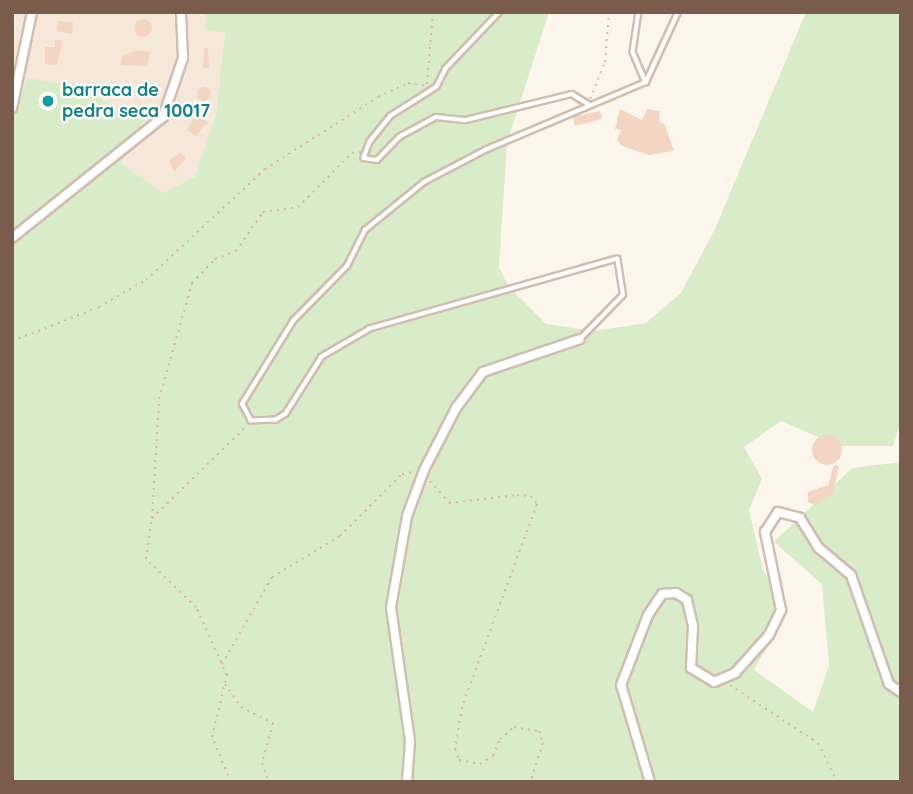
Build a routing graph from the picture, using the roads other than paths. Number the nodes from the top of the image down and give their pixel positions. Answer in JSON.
{"nodes":[{"id":1,"x":32,"y":12,"type":"edge"},
{"id":2,"x":181,"y":12,"type":"edge"},
{"id":3,"x":500,"y":12,"type":"edge"},
{"id":4,"x":639,"y":12,"type":"edge"},
{"id":5,"x":678,"y":12,"type":"edge"},
{"id":6,"x":646,"y":82,"type":"junction"},
{"id":7,"x":588,"y":104,"type":"junction"},
{"id":8,"x":12,"y":108,"type":"edge"},
{"id":9,"x":12,"y":238,"type":"edge"},
{"id":10,"x":580,"y":340,"type":"joint"},
{"id":11,"x":901,"y":692,"type":"edge"},
{"id":12,"x":407,"y":782,"type":"edge"},
{"id":13,"x":650,"y":782,"type":"edge"}],
"edges":[{"from":1,"to":8,"type":"street"},
{"from":2,"to":9,"type":"street"},
{"from":3,"to":7,"type":"lane"},
{"from":4,"to":6,"type":"lane"},
{"from":5,"to":6,"type":"lane"},
{"from":6,"to":7,"type":"lane"},
{"from":7,"to":10,"type":"lane"},
{"from":10,"to":12,"type":"street"},
{"from":11,"to":13,"type":"street"}]}
